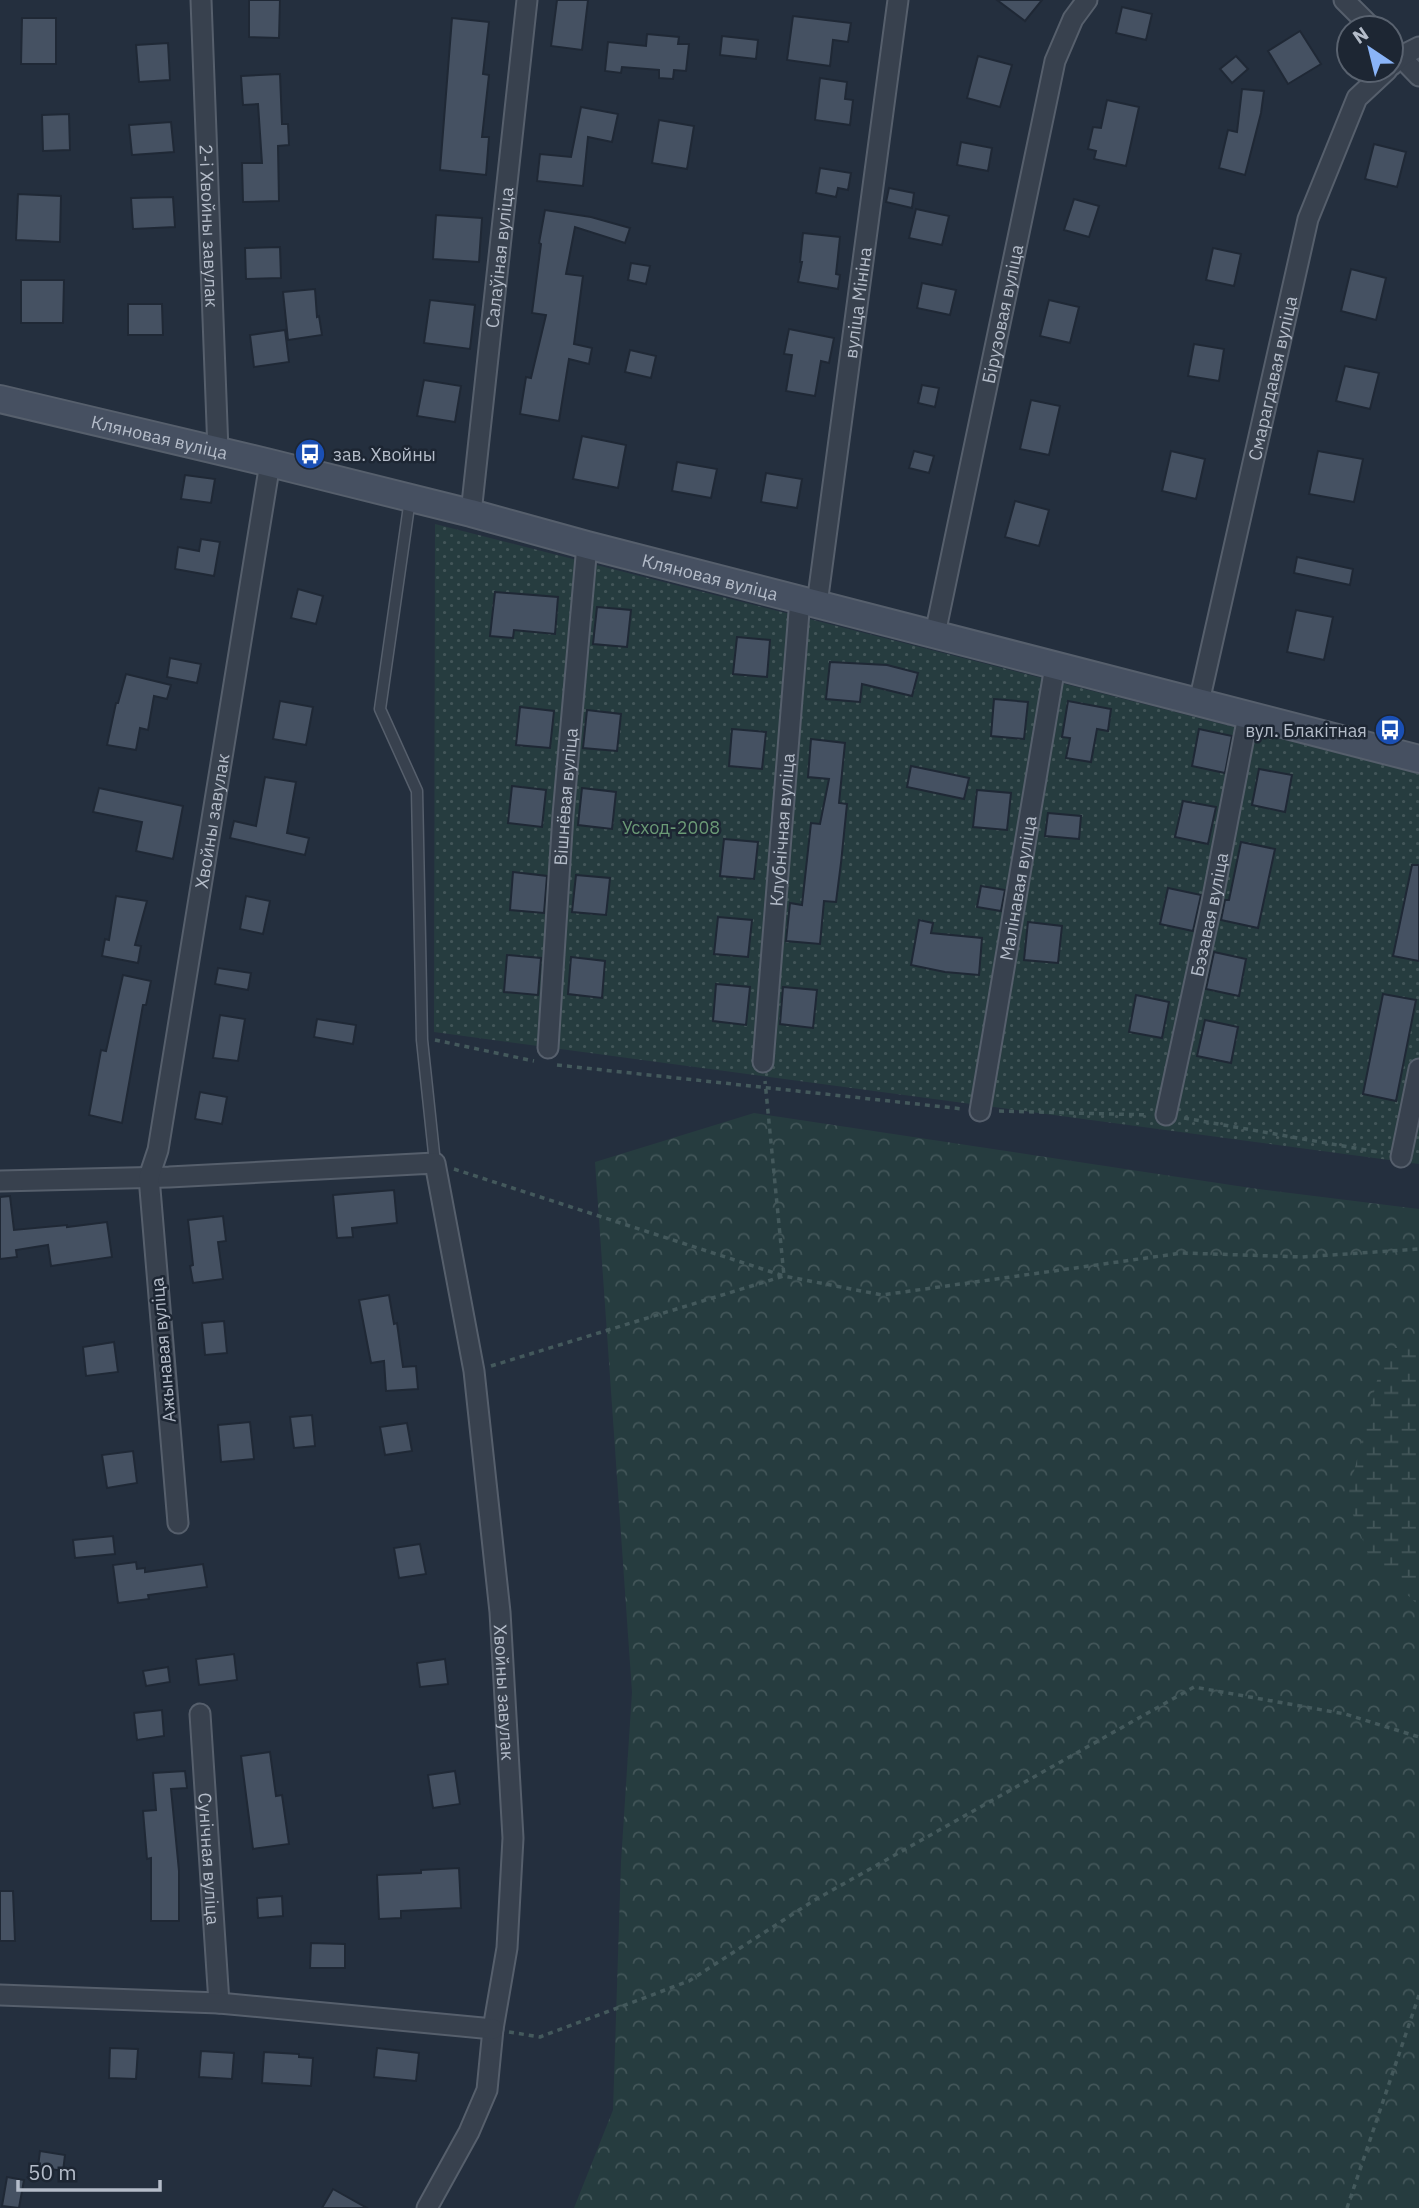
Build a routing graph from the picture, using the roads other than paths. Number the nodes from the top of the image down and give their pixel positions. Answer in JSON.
{"nodes":[{"id":1,"x":201,"y":0,"type":"edge"},
{"id":2,"x":527,"y":0,"type":"edge"},
{"id":3,"x":898,"y":0,"type":"edge"},
{"id":4,"x":1087,"y":0,"type":"edge"},
{"id":5,"x":1344,"y":0,"type":"edge"},
{"id":6,"x":1358,"y":14,"type":"edge"},
{"id":7,"x":1370,"y":84,"type":"edge"},
{"id":8,"x":0,"y":399,"type":"edge"},
{"id":9,"x":218,"y":451,"type":"junction"},
{"id":10,"x":270,"y":463,"type":"junction"},
{"id":11,"x":410,"y":498,"type":"junction"},
{"id":12,"x":471,"y":513,"type":"junction"},
{"id":13,"x":587,"y":545,"type":"junction"},
{"id":14,"x":809,"y":602,"type":"junction"},
{"id":15,"x":935,"y":634,"type":"junction"},
{"id":16,"x":1055,"y":666,"type":"junction"},
{"id":17,"x":1199,"y":702,"type":"junction"},
{"id":18,"x":1248,"y":716,"type":"junction"},
{"id":19,"x":1419,"y":759,"type":"edge"},
{"id":20,"x":548,"y":1048,"type":"dead end"},
{"id":21,"x":763,"y":1062,"type":"road end"},
{"id":22,"x":1419,"y":1069,"type":"edge"},
{"id":23,"x":980,"y":1111,"type":"road end"},
{"id":24,"x":1166,"y":1115,"type":"road end"},
{"id":25,"x":1401,"y":1157,"type":"road end"},
{"id":26,"x":435,"y":1163,"type":"junction"},
{"id":27,"x":149,"y":1177,"type":"junction"},
{"id":28,"x":0,"y":1181,"type":"edge"},
{"id":29,"x":178,"y":1523,"type":"dead end"},
{"id":30,"x":200,"y":1714,"type":"dead end"},
{"id":31,"x":0,"y":1995,"type":"edge"},
{"id":32,"x":219,"y":2003,"type":"junction"},
{"id":33,"x":493,"y":2029,"type":"junction"},
{"id":34,"x":427,"y":2208,"type":"edge"}],
"edges":[{"from":1,"to":9,"type":"street","name":"2-і Хвойны завулак"},
{"from":2,"to":12,"type":"street","name":"Салаўіная вуліца"},
{"from":3,"to":14,"type":"street","name":"вуліца Мініна"},
{"from":4,"to":15,"type":"street","name":"Бірузовая вуліца"},
{"from":5,"to":6,"type":"street"},
{"from":7,"to":17,"type":"street","name":"Смарагдавая вуліца"},
{"from":8,"to":9,"type":"street","name":"Кляновая вуліца"},
{"from":9,"to":10,"type":"street","name":"Кляновая вуліца"},
{"from":10,"to":11,"type":"street","name":"Кляновая вуліца"},
{"from":10,"to":27,"type":"street","name":"Хвойны завулак"},
{"from":11,"to":12,"type":"street","name":"Кляновая вуліца"},
{"from":11,"to":26,"type":"lane"},
{"from":12,"to":13,"type":"street","name":"Кляновая вуліца"},
{"from":13,"to":14,"type":"street","name":"Кляновая вуліца"},
{"from":13,"to":20,"type":"street","name":"Вішнёвая вуліца"},
{"from":14,"to":15,"type":"street","name":"Кляновая вуліца"},
{"from":14,"to":21,"type":"street","name":"Клубнічная вуліца"},
{"from":15,"to":16,"type":"street","name":"Кляновая вуліца"},
{"from":16,"to":17,"type":"street","name":"Кляновая вуліца"},
{"from":16,"to":23,"type":"street","name":"Малінавая вуліца"},
{"from":17,"to":18,"type":"street","name":"Кляновая вуліца"},
{"from":18,"to":19,"type":"street","name":"Кляновая вуліца"},
{"from":18,"to":24,"type":"street","name":"Бэзавая вуліца"},
{"from":22,"to":25,"type":"street"},
{"from":26,"to":27,"type":"street"},
{"from":26,"to":33,"type":"street","name":"Хвойны завулак"},
{"from":27,"to":28,"type":"street"},
{"from":27,"to":29,"type":"street","name":"Ажынавая вуліца"},
{"from":30,"to":32,"type":"street","name":"Сунічная вуліца"},
{"from":31,"to":32,"type":"street"},
{"from":32,"to":33,"type":"street"},
{"from":33,"to":34,"type":"street","name":"Хвойны завулак"}]}
